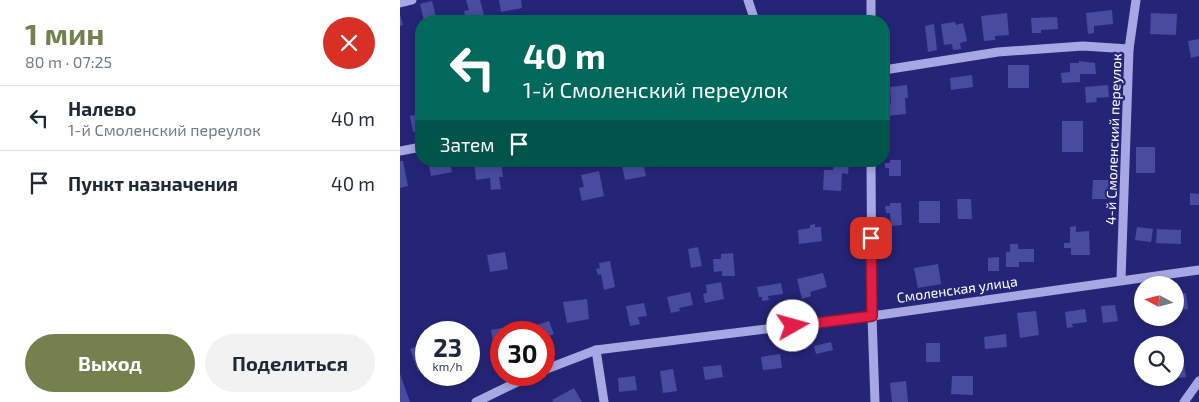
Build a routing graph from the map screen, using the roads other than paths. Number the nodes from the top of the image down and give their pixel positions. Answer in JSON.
{"nodes":[{"id":1,"x":412,"y":0,"type":"edge"},
{"id":2,"x":748,"y":0,"type":"edge"},
{"id":3,"x":871,"y":0,"type":"edge"},
{"id":4,"x":1136,"y":0,"type":"edge"},
{"id":5,"x":400,"y":3,"type":"edge"},
{"id":6,"x":753,"y":15,"type":"edge"},
{"id":7,"x":871,"y":15,"type":"edge"},
{"id":8,"x":1129,"y":50,"type":"junction"},
{"id":9,"x":890,"y":69,"type":"edge"},
{"id":10,"x":415,"y":148,"type":"edge"},
{"id":11,"x":400,"y":151,"type":"edge"},
{"id":12,"x":871,"y":167,"type":"edge"},
{"id":13,"x":1199,"y":270,"type":"edge"},
{"id":14,"x":1121,"y":279,"type":"junction"},
{"id":15,"x":872,"y":316,"type":"junction"},
{"id":16,"x":596,"y":350,"type":"junction"},
{"id":17,"x":555,"y":366,"type":"edge"},
{"id":18,"x":1199,"y":381,"type":"edge"},
{"id":19,"x":509,"y":386,"type":"edge"},
{"id":20,"x":476,"y":402,"type":"edge"},
{"id":21,"x":604,"y":402,"type":"edge"},
{"id":22,"x":875,"y":402,"type":"edge"},
{"id":23,"x":1184,"y":402,"type":"edge"}],
"edges":[{"from":1,"to":5,"type":"street"},
{"from":2,"to":6,"type":"street"},
{"from":3,"to":7,"type":"street"},
{"from":4,"to":8,"type":"street","name":"4-й Смоленский переулок"},
{"from":8,"to":9,"type":"street"},
{"from":8,"to":14,"type":"street","name":"4-й Смоленский переулок"},
{"from":10,"to":11,"type":"street"},
{"from":12,"to":15,"type":"street"},
{"from":13,"to":14,"type":"street","name":"Смоленская улица"},
{"from":14,"to":15,"type":"street","name":"Смоленская улица"},
{"from":15,"to":16,"type":"street","name":"Смоленская улица"},
{"from":15,"to":22,"type":"street"},
{"from":16,"to":17,"type":"street","name":"Смоленская улица"},
{"from":16,"to":21,"type":"street"},
{"from":18,"to":23,"type":"street"},
{"from":19,"to":20,"type":"street"}]}
